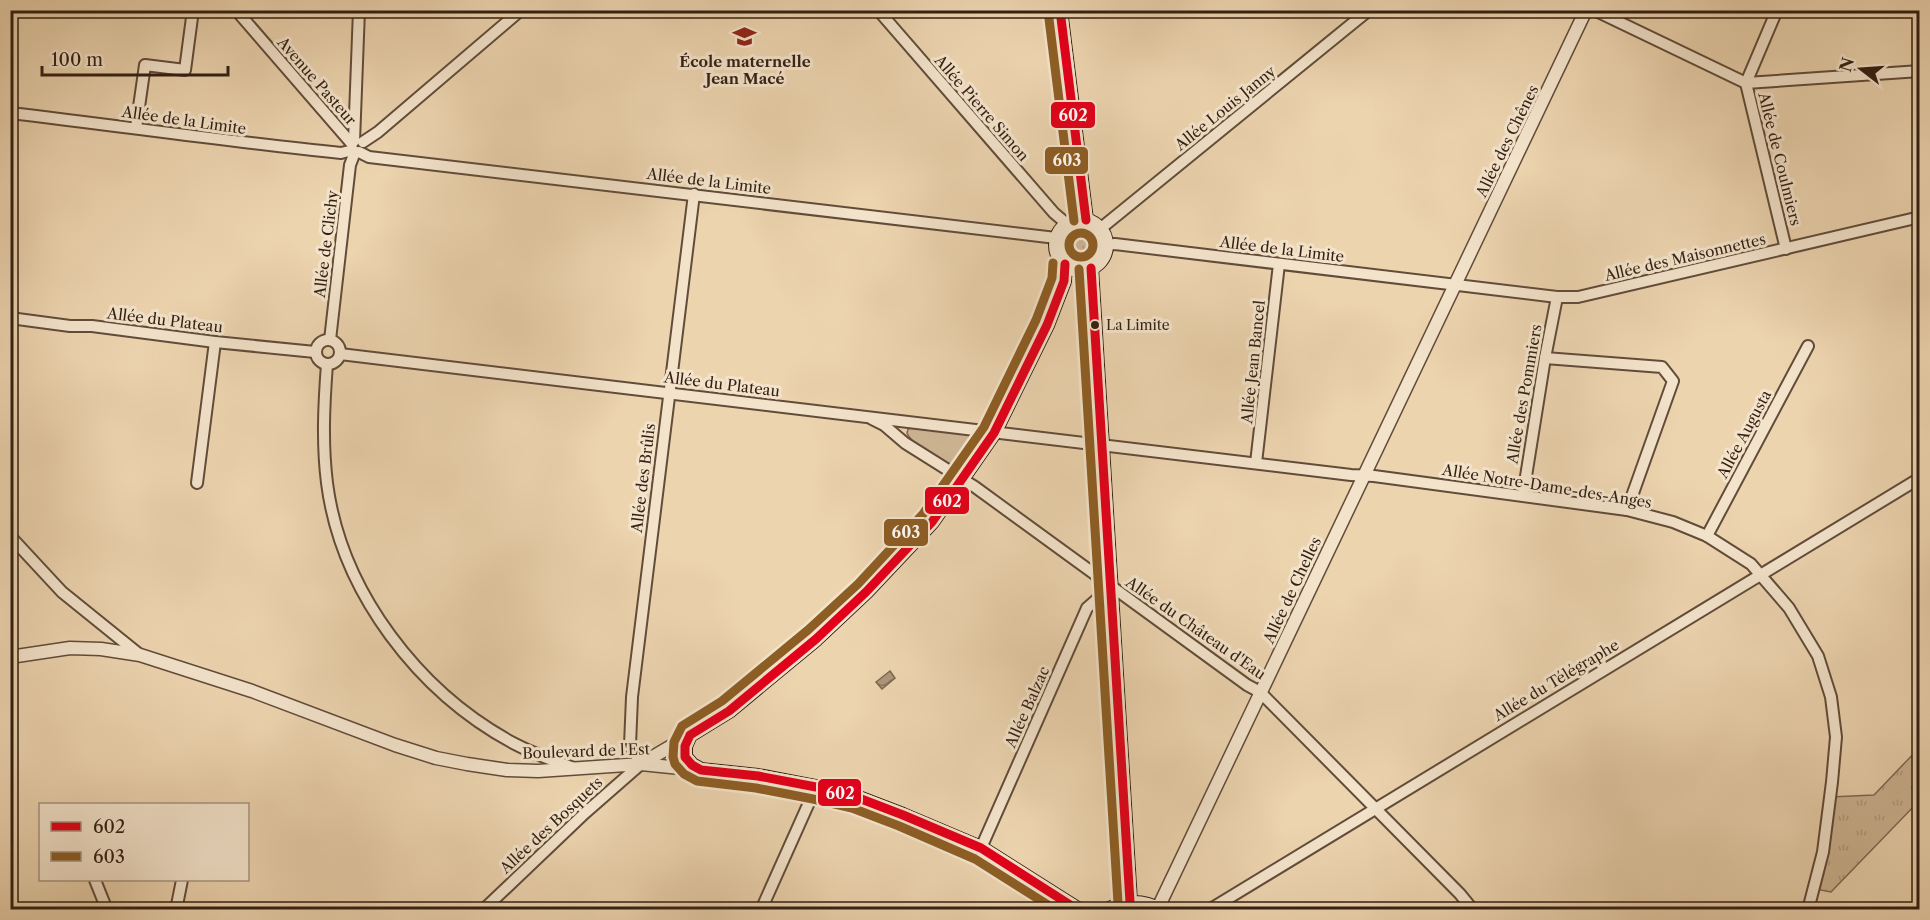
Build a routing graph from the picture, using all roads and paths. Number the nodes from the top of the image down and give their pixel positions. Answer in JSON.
{"nodes":[{"id":1,"x":193,"y":10,"type":"edge"},
{"id":2,"x":236,"y":10,"type":"edge"},
{"id":3,"x":359,"y":10,"type":"edge"},
{"id":4,"x":521,"y":10,"type":"edge"},
{"id":5,"x":878,"y":10,"type":"edge"},
{"id":6,"x":1060,"y":10,"type":"edge"},
{"id":7,"x":1369,"y":10,"type":"edge"},
{"id":8,"x":1586,"y":10,"type":"edge"},
{"id":9,"x":1594,"y":10,"type":"edge"},
{"id":10,"x":1776,"y":10,"type":"edge"},
{"id":11,"x":1920,"y":71,"type":"edge"},
{"id":12,"x":1746,"y":83,"type":"junction"},
{"id":13,"x":10,"y":113,"type":"edge"},
{"id":14,"x":136,"y":128,"type":"junction"},
{"id":15,"x":356,"y":147,"type":"junction"},
{"id":16,"x":694,"y":194,"type":"junction"},
{"id":17,"x":1920,"y":217,"type":"edge"},
{"id":18,"x":1086,"y":220,"type":"junction"},
{"id":19,"x":1067,"y":224,"type":"junction"},
{"id":20,"x":1100,"y":229,"type":"junction"},
{"id":21,"x":1056,"y":238,"type":"junction"},
{"id":22,"x":1106,"y":245,"type":"junction"},
{"id":23,"x":1786,"y":249,"type":"junction"},
{"id":24,"x":1065,"y":264,"type":"junction"},
{"id":25,"x":1279,"y":264,"type":"junction"},
{"id":26,"x":1090,"y":268,"type":"junction"},
{"id":27,"x":1454,"y":285,"type":"junction"},
{"id":28,"x":1557,"y":297,"type":"junction"},
{"id":29,"x":10,"y":318,"type":"edge"},
{"id":30,"x":330,"y":340,"type":"junction"},
{"id":31,"x":216,"y":342,"type":"junction"},
{"id":32,"x":1808,"y":346,"type":"dead end"},
{"id":33,"x":315,"y":352,"type":"junction"},
{"id":34,"x":340,"y":354,"type":"junction"},
{"id":35,"x":1545,"y":358,"type":"junction"},
{"id":36,"x":327,"y":364,"type":"junction"},
{"id":37,"x":669,"y":393,"type":"junction"},
{"id":38,"x":864,"y":415,"type":"junction"},
{"id":39,"x":916,"y":422,"type":"junction"},
{"id":40,"x":994,"y":433,"type":"junction"},
{"id":41,"x":905,"y":443,"type":"junction"},
{"id":42,"x":1101,"y":445,"type":"junction"},
{"id":43,"x":1256,"y":463,"type":"junction"},
{"id":44,"x":1363,"y":476,"type":"junction"},
{"id":45,"x":1920,"y":478,"type":"edge"},
{"id":46,"x":963,"y":479,"type":"junction"},
{"id":47,"x":197,"y":483,"type":"dead end"},
{"id":48,"x":1523,"y":495,"type":"junction"},
{"id":49,"x":1627,"y":510,"type":"junction"},
{"id":50,"x":10,"y":536,"type":"edge"},
{"id":51,"x":1707,"y":536,"type":"junction"},
{"id":52,"x":1762,"y":575,"type":"junction"},
{"id":53,"x":1111,"y":587,"type":"junction"},
{"id":54,"x":140,"y":654,"type":"junction"},
{"id":55,"x":10,"y":657,"type":"edge"},
{"id":56,"x":1260,"y":692,"type":"junction"},
{"id":57,"x":690,"y":735,"type":"junction"},
{"id":58,"x":641,"y":764,"type":"junction"},
{"id":59,"x":577,"y":769,"type":"junction"},
{"id":60,"x":701,"y":770,"type":"junction"},
{"id":61,"x":816,"y":787,"type":"junction"},
{"id":62,"x":1374,"y":809,"type":"junction"},
{"id":63,"x":981,"y":848,"type":"junction"},
{"id":64,"x":96,"y":881,"type":"edge"},
{"id":65,"x":182,"y":881,"type":"edge"},
{"id":66,"x":1130,"y":902,"type":"junction"},
{"id":67,"x":107,"y":909,"type":"edge"},
{"id":68,"x":176,"y":909,"type":"edge"},
{"id":69,"x":483,"y":909,"type":"edge"},
{"id":70,"x":761,"y":909,"type":"edge"},
{"id":71,"x":1079,"y":909,"type":"edge"},
{"id":72,"x":1107,"y":909,"type":"edge"},
{"id":73,"x":1159,"y":909,"type":"edge"},
{"id":74,"x":1209,"y":909,"type":"edge"},
{"id":75,"x":1473,"y":909,"type":"edge"},
{"id":76,"x":1808,"y":909,"type":"edge"}],
"edges":[{"from":1,"to":14,"type":"street"},
{"from":2,"to":15,"type":"street","name":"Avenue Pasteur"},
{"from":3,"to":15,"type":"street","name":"Allée de Clichy"},
{"from":4,"to":15,"type":"street"},
{"from":5,"to":19,"type":"street","name":"Allée Pierre Simon"},
{"from":6,"to":18,"type":"main road"},
{"from":7,"to":20,"type":"street","name":"Allée Louis Janny"},
{"from":8,"to":27,"type":"street","name":"Allée des Chênes"},
{"from":9,"to":12,"type":"street"},
{"from":10,"to":12,"type":"street","name":"Allée de Coulmiers"},
{"from":11,"to":12,"type":"street"},
{"from":12,"to":23,"type":"street","name":"Allée de Coulmiers"},
{"from":13,"to":14,"type":"street","name":"Allée de la Limite"},
{"from":14,"to":15,"type":"street","name":"Allée de la Limite"},
{"from":15,"to":16,"type":"street","name":"Allée de la Limite"},
{"from":15,"to":30,"type":"street","name":"Allée de Clichy"},
{"from":16,"to":21,"type":"street","name":"Allée de la Limite"},
{"from":16,"to":37,"type":"street","name":"Allée des Brûlis"},
{"from":17,"to":23,"type":"street","name":"Allée des Maisonnettes"},
{"from":18,"to":19,"type":"main road"},
{"from":18,"to":20,"type":"main road"},
{"from":19,"to":21,"type":"main road"},
{"from":20,"to":22,"type":"main road"},
{"from":21,"to":24,"type":"main road"},
{"from":22,"to":25,"type":"street","name":"Allée de la Limite"},
{"from":22,"to":26,"type":"main road"},
{"from":23,"to":28,"type":"street","name":"Allée des Maisonnettes"},
{"from":24,"to":26,"type":"main road"},
{"from":24,"to":40,"type":"main road"},
{"from":25,"to":27,"type":"street","name":"Allée de la Limite"},
{"from":25,"to":43,"type":"street","name":"Allée Jean Bancel"},
{"from":26,"to":42,"type":"main road"},
{"from":27,"to":28,"type":"street","name":"Allée des Maisonnettes"},
{"from":27,"to":44,"type":"street","name":"Allée de Chelles"},
{"from":28,"to":35,"type":"street","name":"Allée des Pommiers"},
{"from":29,"to":31,"type":"street","name":"Allée du Plateau"},
{"from":30,"to":33,"type":"street"},
{"from":30,"to":34,"type":"street"},
{"from":31,"to":33,"type":"street","name":"Allée du Plateau"},
{"from":31,"to":47,"type":"street"},
{"from":32,"to":51,"type":"street","name":"Allée Augusta"},
{"from":33,"to":36,"type":"street"},
{"from":34,"to":36,"type":"street"},
{"from":34,"to":37,"type":"street","name":"Allée du Plateau"},
{"from":35,"to":48,"type":"street","name":"Allée des Pommiers"},
{"from":35,"to":49,"type":"street"},
{"from":36,"to":59,"type":"street"},
{"from":37,"to":38,"type":"street","name":"Allée du Plateau"},
{"from":37,"to":58,"type":"street","name":"Allée des Brûlis"},
{"from":38,"to":39,"type":"street","name":"Allée du Plateau"},
{"from":38,"to":41,"type":"street","name":"Allée du Château d'Eau"},
{"from":39,"to":40,"type":"street","name":"Allée du Plateau"},
{"from":39,"to":41,"type":"street"},
{"from":40,"to":42,"type":"street","name":"Allée du Plateau"},
{"from":40,"to":46,"type":"main road"},
{"from":41,"to":46,"type":"street","name":"Allée du Château d'Eau"},
{"from":42,"to":43,"type":"street","name":"Allée Notre-Dame-des-Anges"},
{"from":42,"to":53,"type":"main road"},
{"from":43,"to":44,"type":"street","name":"Allée Notre-Dame-des-Anges"},
{"from":44,"to":48,"type":"street","name":"Allée Notre-Dame-des-Anges"},
{"from":44,"to":56,"type":"street","name":"Allée de Chelles"},
{"from":45,"to":52,"type":"street","name":"Allée du Télégraphe"},
{"from":46,"to":53,"type":"street","name":"Allée du Château d'Eau"},
{"from":46,"to":57,"type":"main road"},
{"from":48,"to":49,"type":"street","name":"Allée Notre-Dame-des-Anges"},
{"from":49,"to":51,"type":"street","name":"Allée Notre-Dame-des-Anges"},
{"from":50,"to":54,"type":"street"},
{"from":51,"to":52,"type":"street","name":"Allée Notre-Dame-des-Anges"},
{"from":52,"to":62,"type":"street","name":"Allée du Télégraphe"},
{"from":52,"to":76,"type":"street","name":"Allée Notre-Dame-des-Anges"},
{"from":53,"to":56,"type":"street","name":"Allée du Château d'Eau"},
{"from":53,"to":63,"type":"street","name":"Allée Balzac"},
{"from":53,"to":66,"type":"main road"},
{"from":54,"to":55,"type":"street","name":"Boulevard de l'Est"},
{"from":54,"to":59,"type":"street","name":"Boulevard de l'Est"},
{"from":56,"to":62,"type":"street","name":"Allée du Château d'Eau"},
{"from":56,"to":73,"type":"street","name":"Allée de Chelles"},
{"from":57,"to":58,"type":"street"},
{"from":57,"to":60,"type":"main road"},
{"from":58,"to":59,"type":"street","name":"Boulevard de l'Est"},
{"from":58,"to":60,"type":"street","name":"Boulevard de l'Est"},
{"from":58,"to":69,"type":"street","name":"Allée des Bosquets"},
{"from":60,"to":61,"type":"main road","name":"Boulevard de l'Est"},
{"from":61,"to":63,"type":"main road","name":"Boulevard de l'Est"},
{"from":61,"to":70,"type":"street"},
{"from":62,"to":74,"type":"street","name":"Allée du Télégraphe"},
{"from":62,"to":75,"type":"street","name":"Allée du Château d'Eau"},
{"from":63,"to":71,"type":"main road","name":"Boulevard de l'Est"},
{"from":64,"to":67,"type":"street"},
{"from":65,"to":68,"type":"street"},
{"from":66,"to":72,"type":"main road"},
{"from":66,"to":73,"type":"main road"}]}
